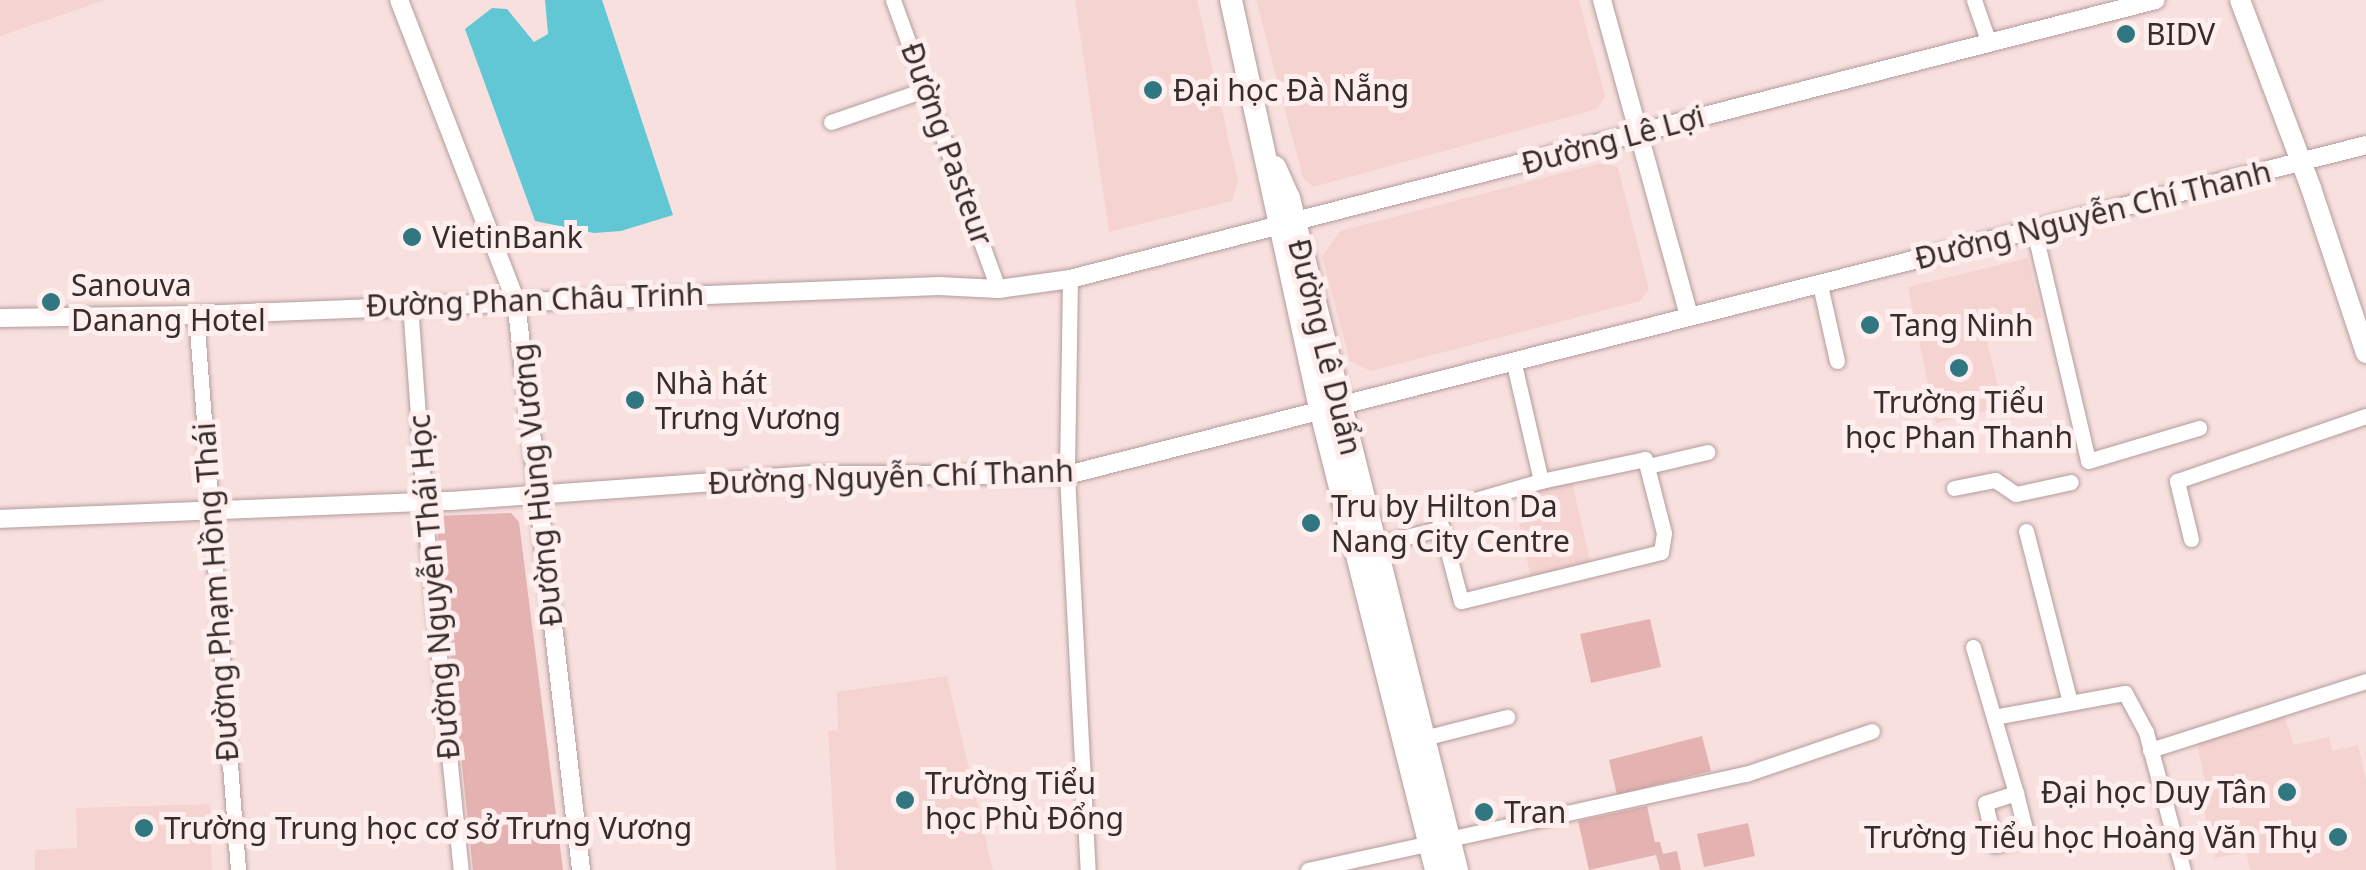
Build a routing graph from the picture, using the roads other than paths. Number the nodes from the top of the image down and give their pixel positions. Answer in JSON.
{"nodes":[{"id":1,"x":894,"y":0,"type":"edge"},
{"id":2,"x":1231,"y":0,"type":"edge"},
{"id":3,"x":1602,"y":0,"type":"edge"},
{"id":4,"x":1974,"y":0,"type":"edge"},
{"id":5,"x":2156,"y":0,"type":"edge"},
{"id":6,"x":2240,"y":0,"type":"edge"},
{"id":7,"x":402,"y":1,"type":"edge"},
{"id":8,"x":1988,"y":43,"type":"junction"},
{"id":9,"x":927,"y":88,"type":"junction"},
{"id":10,"x":830,"y":122,"type":"dead end"},
{"id":11,"x":1639,"y":133,"type":"junction"},
{"id":12,"x":2366,"y":145,"type":"edge"},
{"id":13,"x":2302,"y":162,"type":"junction"},
{"id":14,"x":1286,"y":225,"type":"junction"},
{"id":15,"x":2034,"y":230,"type":"junction"},
{"id":16,"x":1070,"y":279,"type":"junction"},
{"id":17,"x":1820,"y":285,"type":"junction"},
{"id":18,"x":998,"y":289,"type":"junction"},
{"id":19,"x":516,"y":302,"type":"junction"},
{"id":20,"x":410,"y":304,"type":"junction"},
{"id":21,"x":2359,"y":306,"type":"edge"},
{"id":22,"x":196,"y":315,"type":"junction"},
{"id":23,"x":1689,"y":316,"type":"junction"},
{"id":24,"x":0,"y":318,"type":"edge"},
{"id":25,"x":2366,"y":354,"type":"edge"},
{"id":26,"x":1837,"y":362,"type":"dead end"},
{"id":27,"x":1514,"y":364,"type":"junction"},
{"id":28,"x":1330,"y":410,"type":"junction"},
{"id":29,"x":2366,"y":416,"type":"edge"},
{"id":30,"x":2199,"y":428,"type":"dead end"},
{"id":31,"x":1708,"y":452,"type":"dead end"},
{"id":32,"x":1646,"y":462,"type":"junction"},
{"id":33,"x":1067,"y":475,"type":"junction"},
{"id":34,"x":1541,"y":481,"type":"junction"},
{"id":35,"x":2071,"y":482,"type":"dead end"},
{"id":36,"x":1954,"y":488,"type":"dead end"},
{"id":37,"x":538,"y":495,"type":"junction"},
{"id":38,"x":424,"y":502,"type":"junction"},
{"id":39,"x":209,"y":509,"type":"junction"},
{"id":40,"x":0,"y":519,"type":"edge"},
{"id":41,"x":1442,"y":528,"type":"junction"},
{"id":42,"x":2026,"y":531,"type":"dead end"},
{"id":43,"x":2191,"y":539,"type":"dead end"},
{"id":44,"x":1374,"y":546,"type":"junction"},
{"id":45,"x":1974,"y":647,"type":"dead end"},
{"id":46,"x":2366,"y":681,"type":"edge"},
{"id":47,"x":2070,"y":702,"type":"junction"},
{"id":48,"x":1507,"y":718,"type":"dead end"},
{"id":49,"x":1994,"y":718,"type":"junction"},
{"id":50,"x":1872,"y":731,"type":"dead end"},
{"id":51,"x":1424,"y":738,"type":"junction"},
{"id":52,"x":2150,"y":750,"type":"junction"},
{"id":53,"x":2016,"y":793,"type":"dead end"},
{"id":54,"x":1439,"y":839,"type":"junction"},
{"id":55,"x":238,"y":870,"type":"edge"},
{"id":56,"x":461,"y":870,"type":"edge"},
{"id":57,"x":581,"y":870,"type":"edge"},
{"id":58,"x":1088,"y":870,"type":"edge"},
{"id":59,"x":1308,"y":870,"type":"edge"},
{"id":60,"x":1436,"y":870,"type":"edge"},
{"id":61,"x":1457,"y":870,"type":"edge"},
{"id":62,"x":2183,"y":870,"type":"edge"}],
"edges":[{"from":1,"to":9,"type":"street","name":"Đường Pasteur"},
{"from":2,"to":14,"type":"main road","name":"Đường Lê Duẩn"},
{"from":3,"to":11,"type":"street"},
{"from":4,"to":8,"type":"street"},
{"from":5,"to":8,"type":"street","name":"Đường Lê Lợi"},
{"from":6,"to":13,"type":"main road"},
{"from":7,"to":19,"type":"street","name":"Đường Hùng Vương"},
{"from":8,"to":11,"type":"street","name":"Đường Lê Lợi"},
{"from":9,"to":10,"type":"street"},
{"from":9,"to":18,"type":"street","name":"Đường Pasteur"},
{"from":11,"to":14,"type":"street","name":"Đường Lê Lợi"},
{"from":11,"to":23,"type":"street"},
{"from":12,"to":13,"type":"street","name":"Đường Nguyễn Chí Thanh"},
{"from":13,"to":15,"type":"street","name":"Đường Nguyễn Chí Thanh"},
{"from":13,"to":21,"type":"main road"},
{"from":14,"to":16,"type":"street","name":"Đường Lê Lợi"},
{"from":14,"to":28,"type":"main road","name":"Đường Lê Duẩn"},
{"from":15,"to":17,"type":"street","name":"Đường Nguyễn Chí Thanh"},
{"from":15,"to":30,"type":"street"},
{"from":16,"to":18,"type":"street","name":"Đường Phan Châu Trinh"},
{"from":16,"to":33,"type":"street"},
{"from":17,"to":23,"type":"street","name":"Đường Nguyễn Chí Thanh"},
{"from":17,"to":26,"type":"street"},
{"from":18,"to":19,"type":"street","name":"Đường Phan Châu Trinh"},
{"from":19,"to":20,"type":"street","name":"Đường Phan Châu Trinh"},
{"from":19,"to":37,"type":"street","name":"Đường Hùng Vương"},
{"from":20,"to":22,"type":"street","name":"Đường Phan Châu Trinh"},
{"from":20,"to":38,"type":"street","name":"Đường Nguyễn Thái Học"},
{"from":21,"to":25,"type":"main road"},
{"from":22,"to":24,"type":"street","name":"Đường Phan Châu Trinh"},
{"from":22,"to":39,"type":"street","name":"Đường Phạm Hồng Thái"},
{"from":23,"to":27,"type":"street","name":"Đường Nguyễn Chí Thanh"},
{"from":27,"to":28,"type":"street","name":"Đường Nguyễn Chí Thanh"},
{"from":27,"to":34,"type":"street"},
{"from":28,"to":33,"type":"street","name":"Đường Nguyễn Chí Thanh"},
{"from":28,"to":44,"type":"main road","name":"Đường Lê Duẩn"},
{"from":28,"to":54,"type":"main road","name":"Đường Lê Duẩn"},
{"from":29,"to":43,"type":"street"},
{"from":31,"to":32,"type":"street"},
{"from":32,"to":34,"type":"street"},
{"from":32,"to":41,"type":"street"},
{"from":33,"to":37,"type":"street","name":"Đường Nguyễn Chí Thanh"},
{"from":33,"to":58,"type":"street"},
{"from":34,"to":41,"type":"street"},
{"from":35,"to":36,"type":"street"},
{"from":37,"to":38,"type":"street","name":"Đường Nguyễn Chí Thanh"},
{"from":37,"to":57,"type":"street","name":"Đường Hùng Vương"},
{"from":38,"to":39,"type":"street","name":"Đường Nguyễn Chí Thanh"},
{"from":38,"to":56,"type":"street","name":"Đường Nguyễn Thái Học"},
{"from":39,"to":40,"type":"street","name":"Đường Nguyễn Chí Thanh"},
{"from":39,"to":55,"type":"street","name":"Đường Phạm Hồng Thái"},
{"from":41,"to":44,"type":"street"},
{"from":42,"to":47,"type":"street"},
{"from":44,"to":51,"type":"main road","name":"Đường Lê Duẩn"},
{"from":45,"to":49,"type":"street"},
{"from":46,"to":52,"type":"street"},
{"from":47,"to":49,"type":"street"},
{"from":47,"to":52,"type":"street"},
{"from":48,"to":51,"type":"street"},
{"from":49,"to":53,"type":"street"},
{"from":50,"to":54,"type":"street"},
{"from":51,"to":54,"type":"main road","name":"Đường Lê Duẩn"},
{"from":52,"to":62,"type":"street"},
{"from":54,"to":59,"type":"street"},
{"from":54,"to":60,"type":"main road","name":"Đường Lê Duẩn"},
{"from":54,"to":61,"type":"main road","name":"Đường Lê Duẩn"}]}
